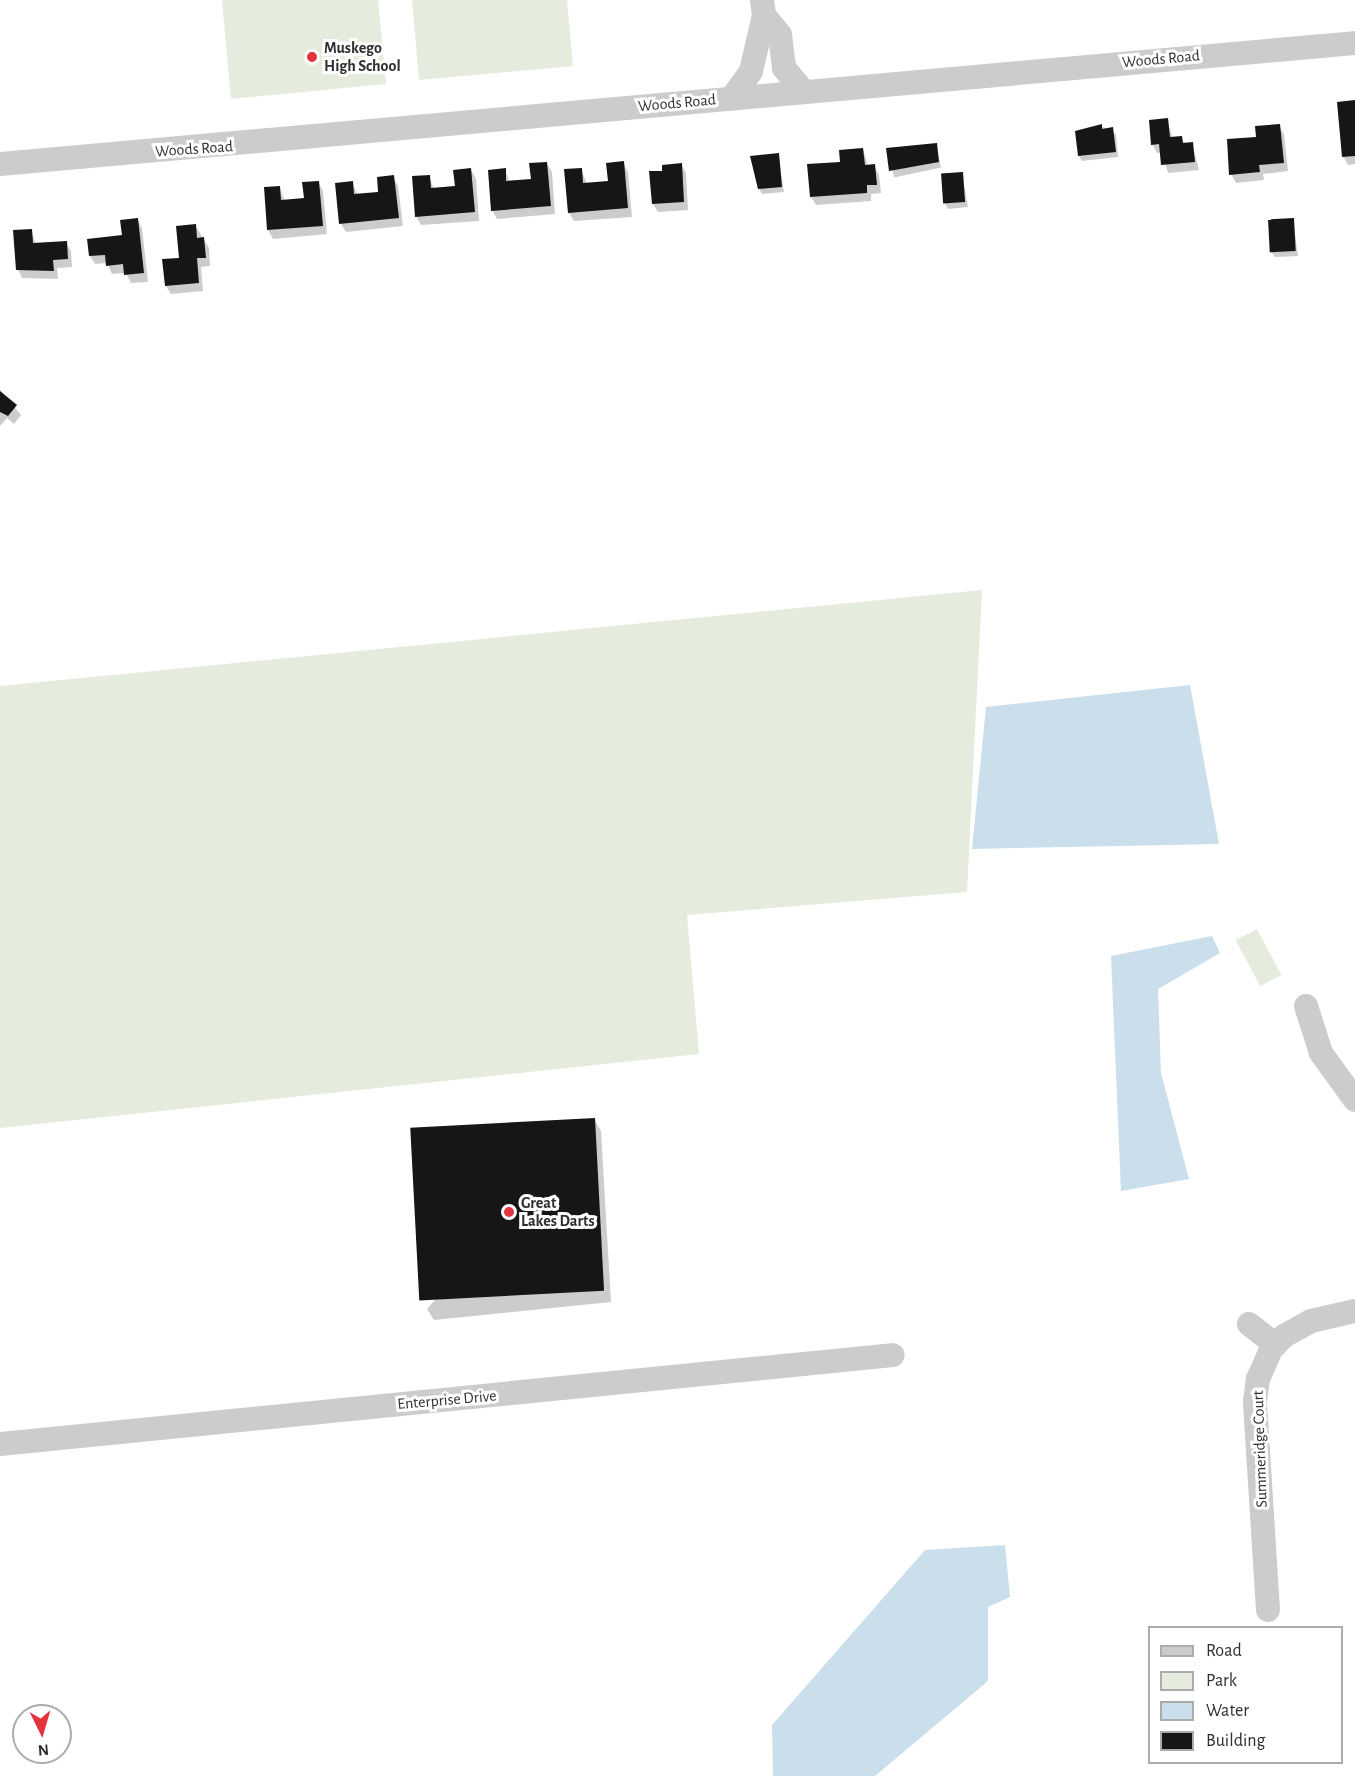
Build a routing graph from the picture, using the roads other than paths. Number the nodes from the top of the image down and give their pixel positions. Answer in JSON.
{"nodes":[{"id":1,"x":763,"y":8,"type":"edge"},
{"id":2,"x":1355,"y":43,"type":"edge"},
{"id":3,"x":804,"y":92,"type":"junction"},
{"id":4,"x":730,"y":99,"type":"junction"},
{"id":5,"x":0,"y":164,"type":"edge"},
{"id":6,"x":1306,"y":1006,"type":"dead end"},
{"id":7,"x":1355,"y":1100,"type":"edge"},
{"id":8,"x":1355,"y":1311,"type":"edge"},
{"id":9,"x":1249,"y":1324,"type":"dead end"},
{"id":10,"x":1276,"y":1345,"type":"junction"},
{"id":11,"x":893,"y":1355,"type":"dead end"},
{"id":12,"x":0,"y":1444,"type":"edge"},
{"id":13,"x":1268,"y":1610,"type":"dead end"}],
"edges":[{"from":1,"to":3,"type":"street"},
{"from":1,"to":4,"type":"street"},
{"from":2,"to":3,"type":"street","name":"Woods Road"},
{"from":3,"to":4,"type":"street","name":"Woods Road"},
{"from":4,"to":5,"type":"street","name":"Woods Road"},
{"from":6,"to":7,"type":"street"},
{"from":8,"to":10,"type":"street","name":"Summeridge Court"},
{"from":9,"to":10,"type":"street"},
{"from":10,"to":13,"type":"street","name":"Summeridge Court"},
{"from":11,"to":12,"type":"street","name":"Enterprise Drive"}]}
